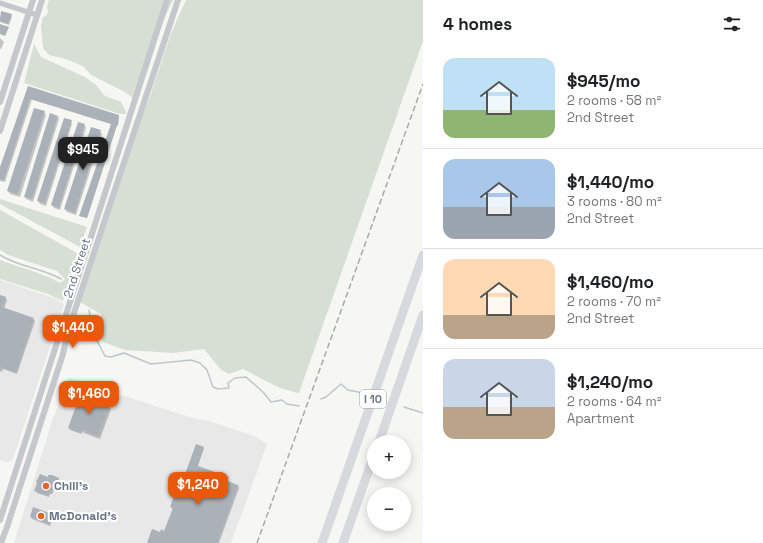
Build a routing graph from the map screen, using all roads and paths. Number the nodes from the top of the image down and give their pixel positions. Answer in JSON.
{"nodes":[{"id":1,"x":33,"y":0,"type":"edge"},
{"id":2,"x":167,"y":0,"type":"edge"},
{"id":3,"x":178,"y":0,"type":"edge"},
{"id":4,"x":42,"y":1,"type":"edge"},
{"id":5,"x":0,"y":2,"type":"edge"},
{"id":6,"x":29,"y":12,"type":"junction"},
{"id":7,"x":37,"y":15,"type":"junction"},
{"id":8,"x":0,"y":102,"type":"edge"},
{"id":9,"x":0,"y":131,"type":"edge"},
{"id":10,"x":423,"y":255,"type":"edge"},
{"id":11,"x":423,"y":315,"type":"edge"},
{"id":12,"x":381,"y":435,"type":"edge"},
{"id":13,"x":367,"y":475,"type":"edge"},
{"id":14,"x":0,"y":520,"type":"edge"},
{"id":15,"x":1,"y":543,"type":"edge"},
{"id":16,"x":322,"y":543,"type":"edge"},
{"id":17,"x":343,"y":543,"type":"edge"}],
"edges":[{"from":1,"to":4,"type":"street"},
{"from":1,"to":6,"type":"street"},
{"from":2,"to":14,"type":"street","name":"2nd Street"},
{"from":3,"to":15,"type":"street","name":"2nd Street"},
{"from":4,"to":7,"type":"street"},
{"from":5,"to":6,"type":"street"},
{"from":6,"to":7,"type":"street"},
{"from":6,"to":8,"type":"street"},
{"from":7,"to":9,"type":"street"},
{"from":10,"to":16,"type":"highway","number":"I 10"},
{"from":11,"to":12,"type":"highway","number":"I 10"},
{"from":13,"to":17,"type":"highway"}]}
